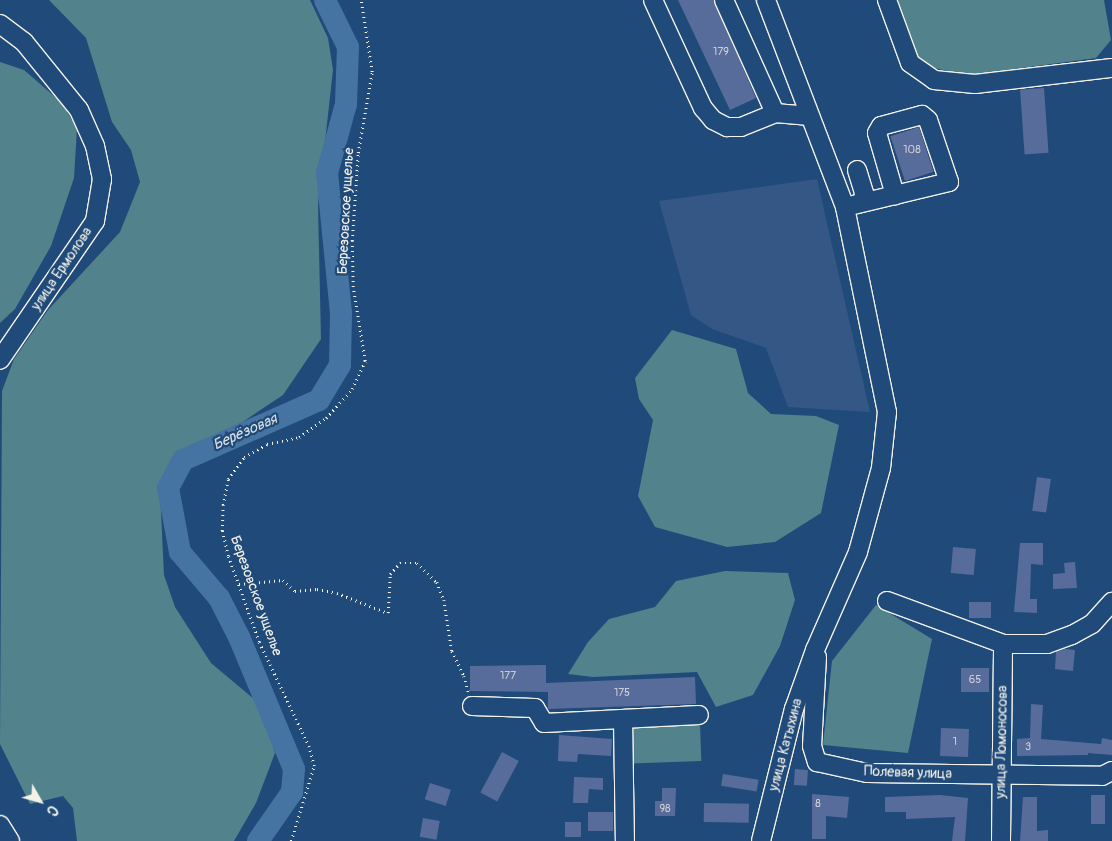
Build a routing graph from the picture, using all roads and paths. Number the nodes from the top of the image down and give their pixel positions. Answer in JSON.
{"nodes":[{"id":1,"x":361,"y":0,"type":"edge"},
{"id":2,"x":653,"y":0,"type":"edge"},
{"id":3,"x":724,"y":0,"type":"edge"},
{"id":4,"x":766,"y":0,"type":"edge"},
{"id":5,"x":888,"y":0,"type":"edge"},
{"id":6,"x":0,"y":24,"type":"edge"},
{"id":7,"x":1112,"y":68,"type":"edge"},
{"id":8,"x":775,"y":113,"type":"junction"},
{"id":9,"x":810,"y":116,"type":"junction"},
{"id":10,"x":857,"y":170,"type":"dead end"},
{"id":11,"x":895,"y":195,"type":"junction"},
{"id":12,"x":863,"y":202,"type":"junction"},
{"id":13,"x":845,"y":207,"type":"junction"},
{"id":14,"x":0,"y":360,"type":"edge"},
{"id":15,"x":239,"y":584,"type":"junction"},
{"id":16,"x":886,"y":601,"type":"dead end"},
{"id":17,"x":1112,"y":602,"type":"edge"},
{"id":18,"x":1003,"y":644,"type":"junction"},
{"id":19,"x":815,"y":650,"type":"junction"},
{"id":20,"x":472,"y":706,"type":"joint"},
{"id":21,"x":699,"y":715,"type":"dead end"},
{"id":22,"x":623,"y":719,"type":"junction"},
{"id":23,"x":1112,"y":771,"type":"edge"},
{"id":24,"x":1001,"y":774,"type":"junction"},
{"id":25,"x":0,"y":825,"type":"edge"},
{"id":26,"x":10,"y":841,"type":"edge"},
{"id":27,"x":291,"y":841,"type":"edge"},
{"id":28,"x":625,"y":841,"type":"edge"},
{"id":29,"x":761,"y":841,"type":"edge"},
{"id":30,"x":1001,"y":841,"type":"edge"}],
"edges":[{"from":1,"to":15,"type":"path","name":"Березовское ущелье"},
{"from":2,"to":8,"type":"street"},
{"from":3,"to":8,"type":"street"},
{"from":4,"to":9,"type":"street","name":"улица Катыхина"},
{"from":5,"to":7,"type":"street"},
{"from":6,"to":14,"type":"street","name":"улица Ермолова"},
{"from":8,"to":9,"type":"street"},
{"from":9,"to":13,"type":"street","name":"улица Катыхина"},
{"from":10,"to":12,"type":"street"},
{"from":11,"to":11,"type":"street"},
{"from":11,"to":12,"type":"street"},
{"from":12,"to":13,"type":"street"},
{"from":13,"to":19,"type":"street","name":"улица Катыхина"},
{"from":15,"to":20,"type":"path"},
{"from":15,"to":27,"type":"path","name":"Березовское ущелье"},
{"from":16,"to":18,"type":"street"},
{"from":17,"to":18,"type":"street"},
{"from":18,"to":24,"type":"street","name":"улица Ломоносова"},
{"from":19,"to":24,"type":"street","name":"Полевая улица"},
{"from":19,"to":29,"type":"street","name":"улица Катыхина"},
{"from":20,"to":22,"type":"street"},
{"from":21,"to":22,"type":"street"},
{"from":22,"to":28,"type":"street"},
{"from":23,"to":24,"type":"street","name":"Полевая улица"},
{"from":24,"to":30,"type":"street","name":"улица Ломоносова"},
{"from":25,"to":26,"type":"street"}]}
